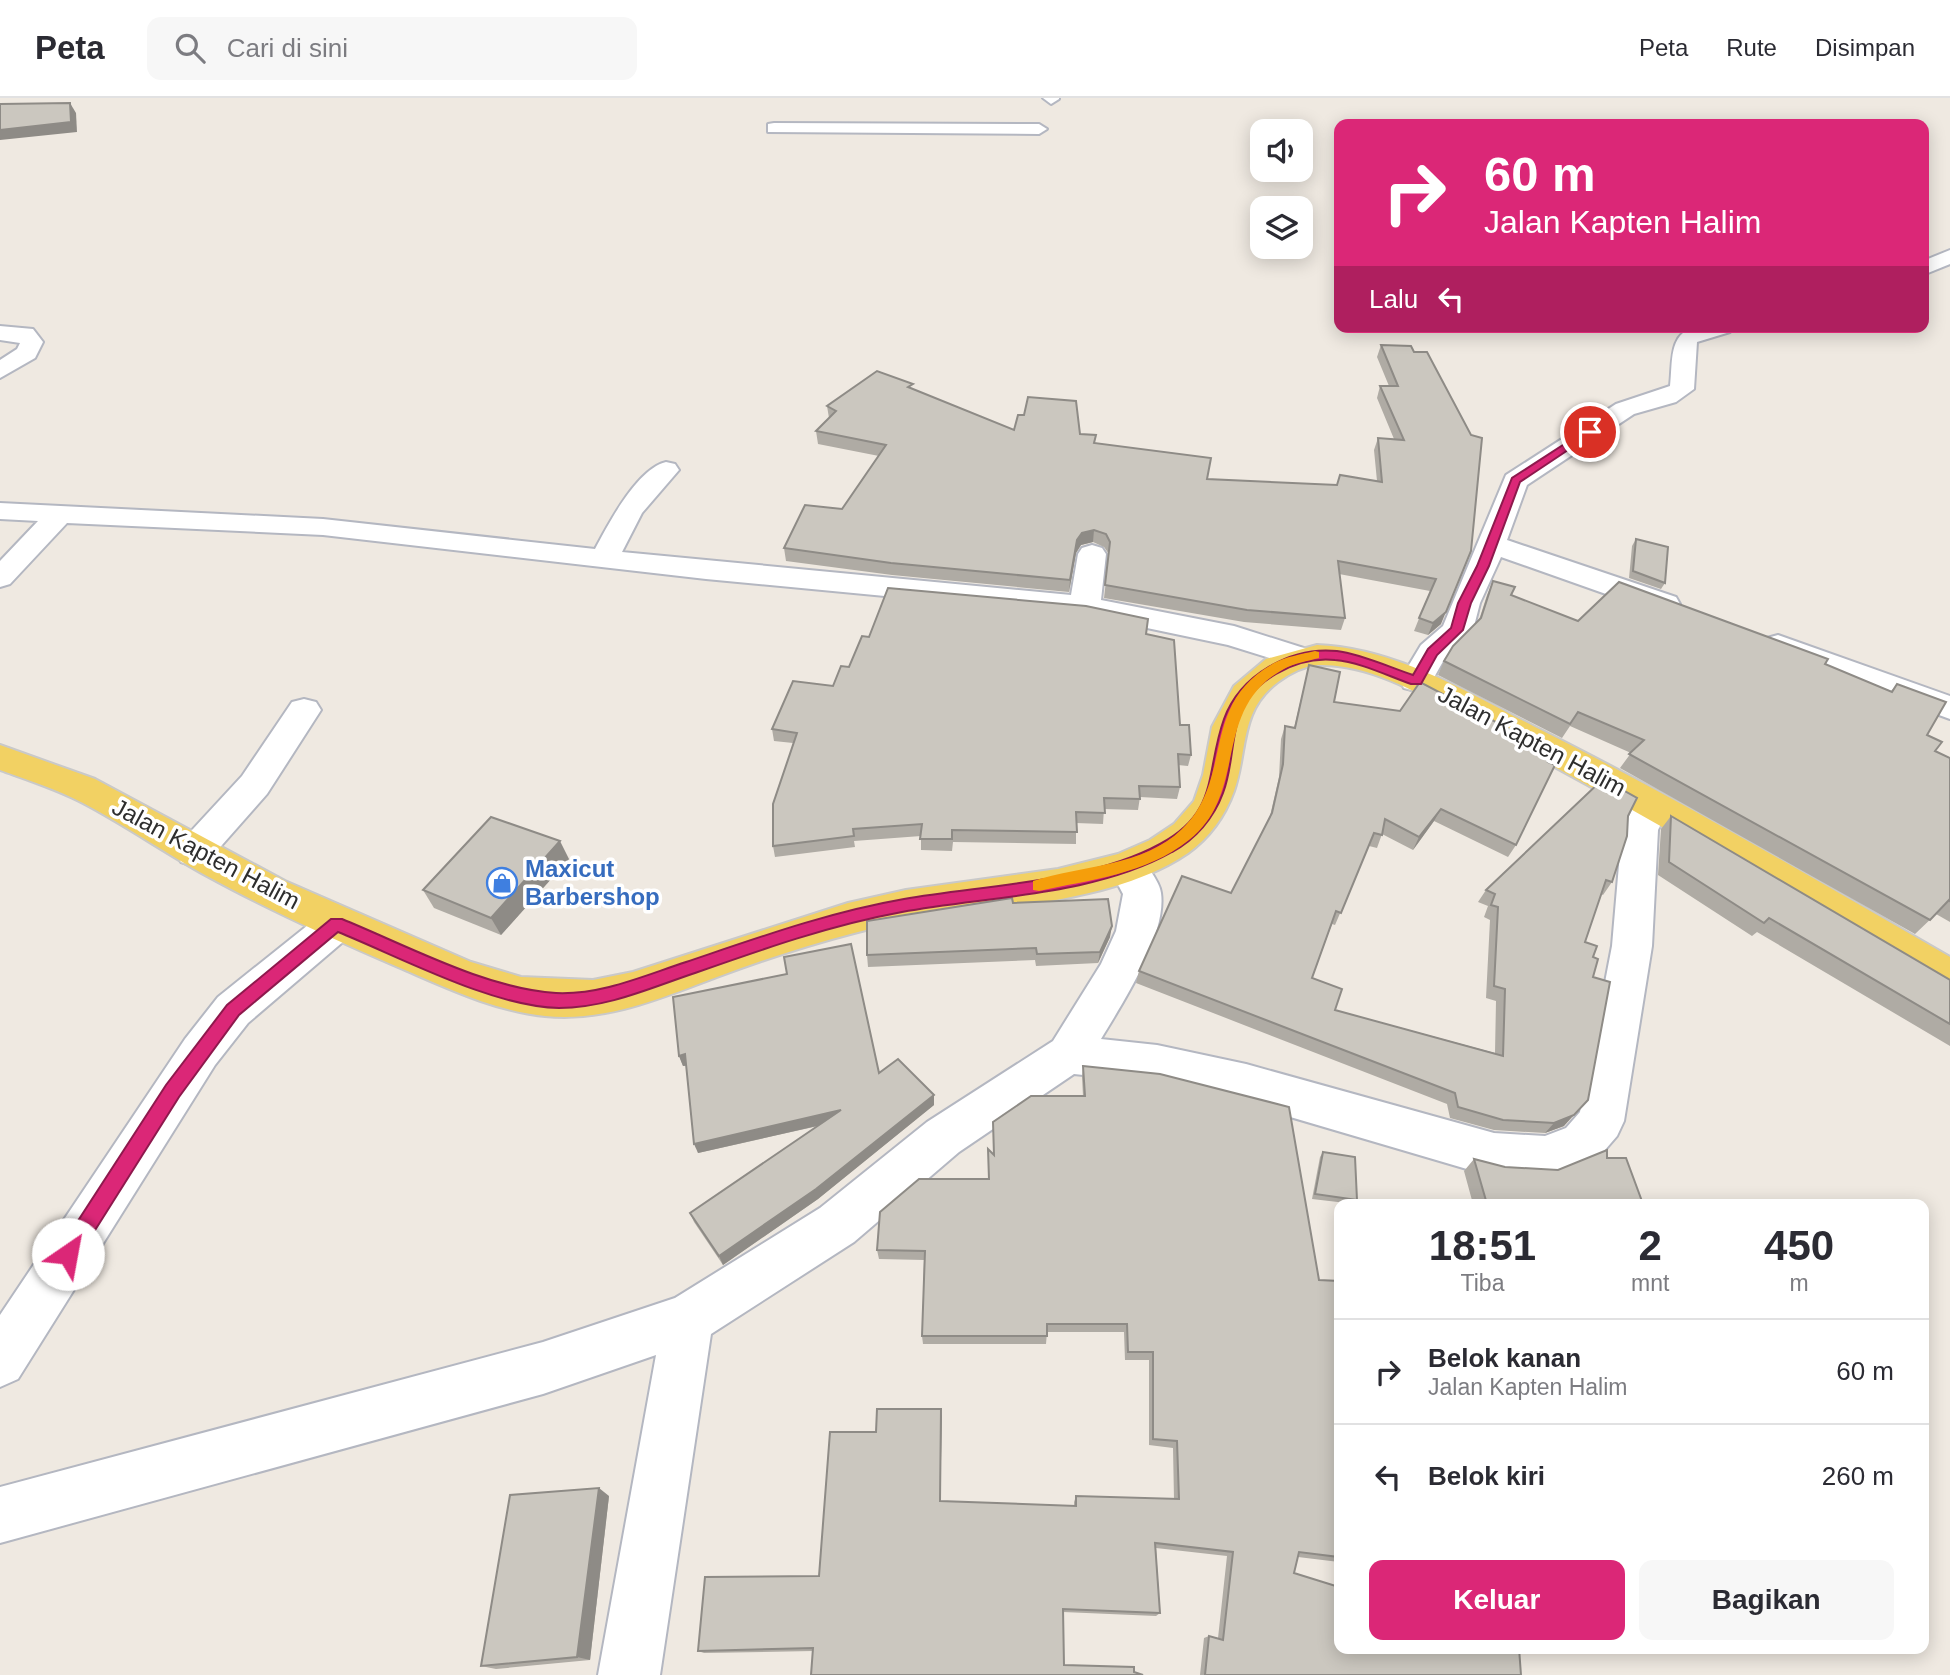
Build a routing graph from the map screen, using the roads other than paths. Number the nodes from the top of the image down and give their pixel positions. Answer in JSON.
{"nodes":[{"id":1,"x":774,"y":128,"type":"dead end"},
{"id":2,"x":1039,"y":129,"type":"dead end"},
{"id":3,"x":1950,"y":256,"type":"edge"},
{"id":4,"x":1929,"y":266,"type":"edge"},
{"id":5,"x":0,"y":333,"type":"edge"},
{"id":6,"x":1699,"y":333,"type":"edge"},
{"id":7,"x":29,"y":349,"type":"junction"},
{"id":8,"x":0,"y":360,"type":"edge"},
{"id":9,"x":0,"y":371,"type":"edge"},
{"id":10,"x":666,"y":470,"type":"dead end"},
{"id":11,"x":0,"y":510,"type":"edge"},
{"id":12,"x":60,"y":514,"type":"junction"},
{"id":13,"x":1491,"y":544,"type":"junction"},
{"id":14,"x":1091,"y":554,"type":"dead end"},
{"id":15,"x":604,"y":559,"type":"junction"},
{"id":16,"x":0,"y":578,"type":"edge"},
{"id":17,"x":1085,"y":606,"type":"junction"},
{"id":18,"x":1694,"y":614,"type":"edge"},
{"id":19,"x":1746,"y":633,"type":"edge"},
{"id":20,"x":1299,"y":657,"type":"junction"},
{"id":21,"x":1416,"y":680,"type":"junction"},
{"id":22,"x":1950,"y":708,"type":"edge"},
{"id":23,"x":304,"y":710,"type":"dead end"},
{"id":24,"x":0,"y":757,"type":"edge"},
{"id":25,"x":1652,"y":805,"type":"junction"},
{"id":26,"x":194,"y":852,"type":"junction"},
{"id":27,"x":1127,"y":866,"type":"junction"},
{"id":28,"x":337,"y":924,"type":"junction"},
{"id":29,"x":1950,"y":978,"type":"edge"},
{"id":30,"x":1068,"y":1054,"type":"junction"},
{"id":31,"x":688,"y":1319,"type":"junction"},
{"id":32,"x":0,"y":1361,"type":"edge"},
{"id":33,"x":0,"y":1515,"type":"edge"},
{"id":34,"x":629,"y":1675,"type":"edge"}],
"edges":[{"from":1,"to":2,"type":"street"},
{"from":3,"to":4,"type":"street"},
{"from":5,"to":7,"type":"street"},
{"from":6,"to":13,"type":"street"},
{"from":7,"to":8,"type":"street"},
{"from":7,"to":9,"type":"street"},
{"from":10,"to":15,"type":"street"},
{"from":11,"to":12,"type":"street"},
{"from":12,"to":15,"type":"street"},
{"from":12,"to":16,"type":"street"},
{"from":13,"to":18,"type":"street"},
{"from":13,"to":21,"type":"street"},
{"from":14,"to":17,"type":"street"},
{"from":15,"to":17,"type":"street"},
{"from":17,"to":20,"type":"street"},
{"from":19,"to":22,"type":"street"},
{"from":20,"to":21,"type":"main road","name":"Jalan Kapten Halim"},
{"from":20,"to":27,"type":"main road","name":"Jalan Kapten Halim"},
{"from":21,"to":25,"type":"main road","name":"Jalan Kapten Halim"},
{"from":23,"to":26,"type":"street"},
{"from":24,"to":26,"type":"main road","name":"Jalan Kapten Halim"},
{"from":25,"to":29,"type":"main road","name":"Jalan Kapten Halim"},
{"from":25,"to":30,"type":"street"},
{"from":26,"to":28,"type":"main road","name":"Jalan Kapten Halim"},
{"from":27,"to":28,"type":"main road","name":"Jalan Kapten Halim"},
{"from":27,"to":30,"type":"street"},
{"from":28,"to":32,"type":"street"},
{"from":30,"to":31,"type":"street"},
{"from":31,"to":33,"type":"street"},
{"from":31,"to":34,"type":"street"}]}
